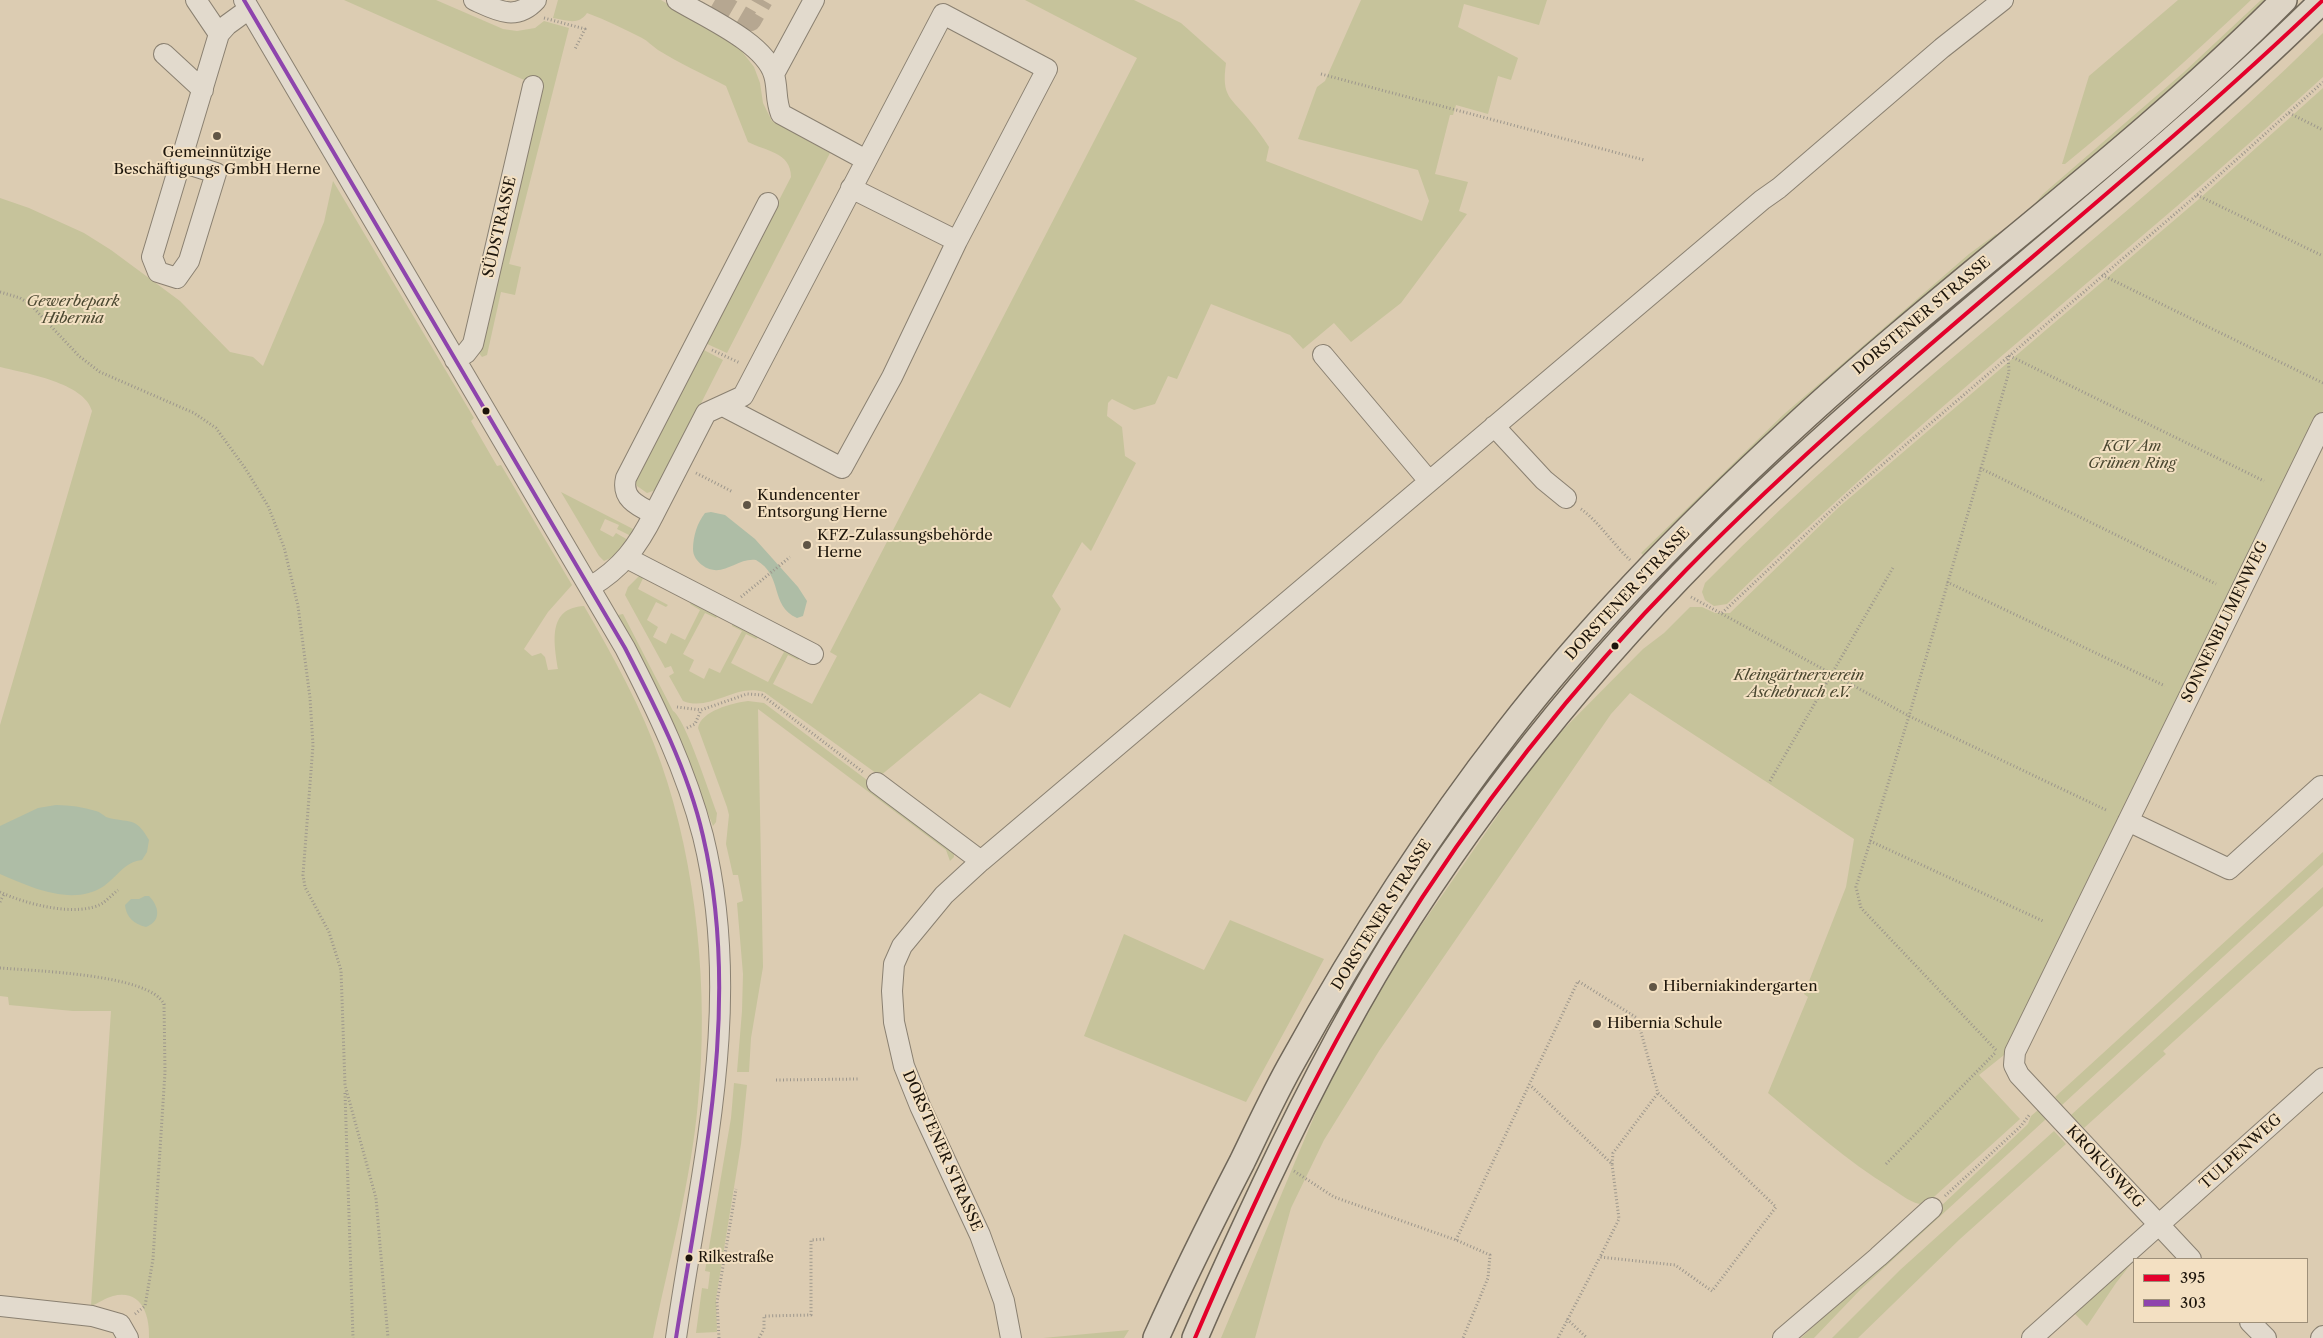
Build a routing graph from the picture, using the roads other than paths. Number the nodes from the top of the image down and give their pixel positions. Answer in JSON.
{"nodes":[{"id":1,"x":196,"y":0,"type":"edge"},
{"id":2,"x":474,"y":0,"type":"edge"},
{"id":3,"x":536,"y":0,"type":"edge"},
{"id":4,"x":677,"y":0,"type":"edge"},
{"id":5,"x":814,"y":0,"type":"edge"},
{"id":6,"x":2003,"y":0,"type":"edge"},
{"id":7,"x":2284,"y":0,"type":"edge"},
{"id":8,"x":2322,"y":0,"type":"edge"},
{"id":9,"x":246,"y":4,"type":"edge"},
{"id":10,"x":219,"y":34,"type":"junction"},
{"id":11,"x":164,"y":54,"type":"dead end"},
{"id":12,"x":774,"y":74,"type":"junction"},
{"id":13,"x":532,"y":86,"type":"dead end"},
{"id":14,"x":203,"y":90,"type":"junction"},
{"id":15,"x":866,"y":160,"type":"junction"},
{"id":16,"x":181,"y":162,"type":"junction"},
{"id":17,"x":851,"y":188,"type":"junction"},
{"id":18,"x":768,"y":203,"type":"dead end"},
{"id":19,"x":957,"y":241,"type":"junction"},
{"id":20,"x":1323,"y":355,"type":"dead end"},
{"id":21,"x":455,"y":360,"type":"junction"},
{"id":22,"x":722,"y":406,"type":"junction"},
{"id":23,"x":2323,"y":423,"type":"edge"},
{"id":24,"x":1494,"y":426,"type":"junction"},
{"id":25,"x":1429,"y":481,"type":"junction"},
{"id":26,"x":1566,"y":498,"type":"road end"},
{"id":27,"x":654,"y":514,"type":"junction"},
{"id":28,"x":627,"y":558,"type":"junction"},
{"id":29,"x":590,"y":587,"type":"junction"},
{"id":30,"x":813,"y":654,"type":"dead end"},
{"id":31,"x":877,"y":783,"type":"road end"},
{"id":32,"x":2321,"y":786,"type":"dead end"},
{"id":33,"x":2128,"y":821,"type":"junction"},
{"id":34,"x":981,"y":861,"type":"junction"},
{"id":35,"x":2019,"y":1075,"type":"joint"},
{"id":36,"x":2323,"y":1078,"type":"edge"},
{"id":37,"x":1932,"y":1208,"type":"road end"},
{"id":38,"x":2160,"y":1226,"type":"junction"},
{"id":39,"x":2190,"y":1258,"type":"edge"},
{"id":40,"x":0,"y":1306,"type":"edge"},
{"id":41,"x":2251,"y":1323,"type":"edge"},
{"id":42,"x":124,"y":1331,"type":"edge"},
{"id":43,"x":676,"y":1338,"type":"edge"},
{"id":44,"x":1011,"y":1338,"type":"edge"},
{"id":45,"x":1156,"y":1338,"type":"edge"},
{"id":46,"x":1195,"y":1338,"type":"edge"},
{"id":47,"x":1783,"y":1338,"type":"edge"},
{"id":48,"x":2032,"y":1338,"type":"edge"},
{"id":49,"x":2266,"y":1338,"type":"edge"}],
"edges":[{"from":1,"to":10,"type":"street"},
{"from":2,"to":3,"type":"street"},
{"from":4,"to":12,"type":"street"},
{"from":5,"to":12,"type":"street"},
{"from":6,"to":24,"type":"street","name":"DORSTENER STRASSE"},
{"from":7,"to":45,"type":"main road","name":"DORSTENER STRASSE"},
{"from":8,"to":46,"type":"main road","name":"DORSTENER STRASSE"},
{"from":9,"to":10,"type":"street"},
{"from":9,"to":21,"type":"street"},
{"from":10,"to":14,"type":"street"},
{"from":11,"to":14,"type":"street"},
{"from":12,"to":15,"type":"street"},
{"from":13,"to":21,"type":"street","name":"SÜDSTRASSE"},
{"from":14,"to":16,"type":"street"},
{"from":15,"to":17,"type":"street"},
{"from":15,"to":19,"type":"street"},
{"from":16,"to":16,"type":"street"},
{"from":17,"to":19,"type":"street"},
{"from":17,"to":22,"type":"street"},
{"from":18,"to":27,"type":"street"},
{"from":19,"to":22,"type":"street"},
{"from":20,"to":25,"type":"street"},
{"from":21,"to":29,"type":"street"},
{"from":22,"to":27,"type":"street"},
{"from":23,"to":33,"type":"street","name":"SONNENBLUMENWEG"},
{"from":24,"to":25,"type":"street","name":"DORSTENER STRASSE"},
{"from":24,"to":26,"type":"street"},
{"from":25,"to":34,"type":"street","name":"DORSTENER STRASSE"},
{"from":27,"to":28,"type":"street"},
{"from":28,"to":29,"type":"street"},
{"from":28,"to":30,"type":"street"},
{"from":29,"to":43,"type":"street"},
{"from":31,"to":34,"type":"street"},
{"from":32,"to":33,"type":"street"},
{"from":33,"to":35,"type":"street","name":"SONNENBLUMENWEG"},
{"from":34,"to":44,"type":"street","name":"DORSTENER STRASSE"},
{"from":35,"to":38,"type":"street","name":"KROKUSWEG"},
{"from":36,"to":38,"type":"street","name":"TULPENWEG"},
{"from":37,"to":47,"type":"street"},
{"from":38,"to":39,"type":"street","name":"KROKUSWEG"},
{"from":38,"to":48,"type":"street","name":"TULPENWEG"},
{"from":40,"to":42,"type":"street"},
{"from":41,"to":49,"type":"street"}]}
